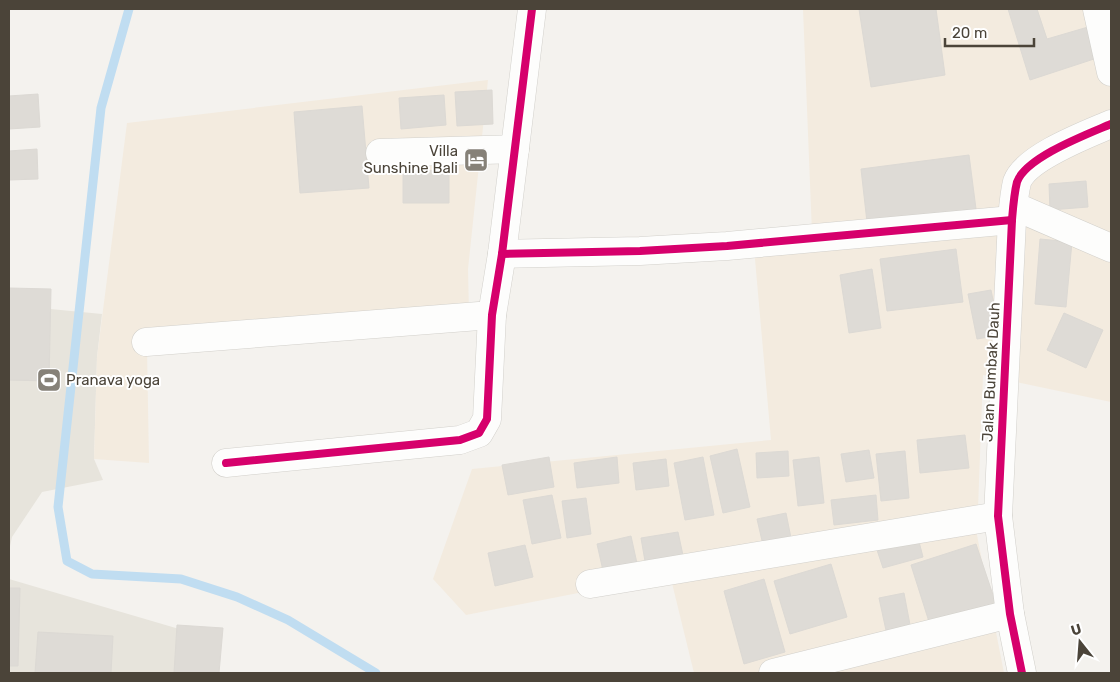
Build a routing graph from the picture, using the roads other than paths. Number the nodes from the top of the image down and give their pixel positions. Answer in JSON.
{"nodes":[{"id":1,"x":532,"y":9,"type":"edge"},
{"id":2,"x":1097,"y":9,"type":"edge"},
{"id":3,"x":1111,"y":72,"type":"edge"},
{"id":4,"x":1111,"y":124,"type":"edge"},
{"id":5,"x":515,"y":149,"type":"junction"},
{"id":6,"x":380,"y":153,"type":"dead end"},
{"id":7,"x":1013,"y":213,"type":"junction"},
{"id":8,"x":1111,"y":248,"type":"edge"},
{"id":9,"x":502,"y":254,"type":"junction"},
{"id":10,"x":492,"y":315,"type":"junction"},
{"id":11,"x":146,"y":342,"type":"dead end"},
{"id":12,"x":226,"y":463,"type":"dead end"},
{"id":13,"x":998,"y":516,"type":"junction"},
{"id":14,"x":590,"y":584,"type":"dead end"},
{"id":15,"x":1010,"y":614,"type":"junction"},
{"id":16,"x":773,"y":673,"type":"edge"},
{"id":17,"x":1022,"y":673,"type":"edge"}],
"edges":[{"from":1,"to":5,"type":"street"},
{"from":2,"to":3,"type":"street"},
{"from":4,"to":7,"type":"street","name":"Jalan Bumbak Dauh"},
{"from":5,"to":6,"type":"street"},
{"from":5,"to":9,"type":"street"},
{"from":7,"to":8,"type":"street"},
{"from":7,"to":9,"type":"street"},
{"from":7,"to":13,"type":"street","name":"Jalan Bumbak Dauh"},
{"from":9,"to":10,"type":"street"},
{"from":10,"to":11,"type":"street"},
{"from":10,"to":12,"type":"street"},
{"from":13,"to":14,"type":"street"},
{"from":13,"to":15,"type":"street","name":"Jalan Bumbak Dauh"},
{"from":15,"to":16,"type":"street"},
{"from":15,"to":17,"type":"street","name":"Jalan Bumbak Dauh"}]}
